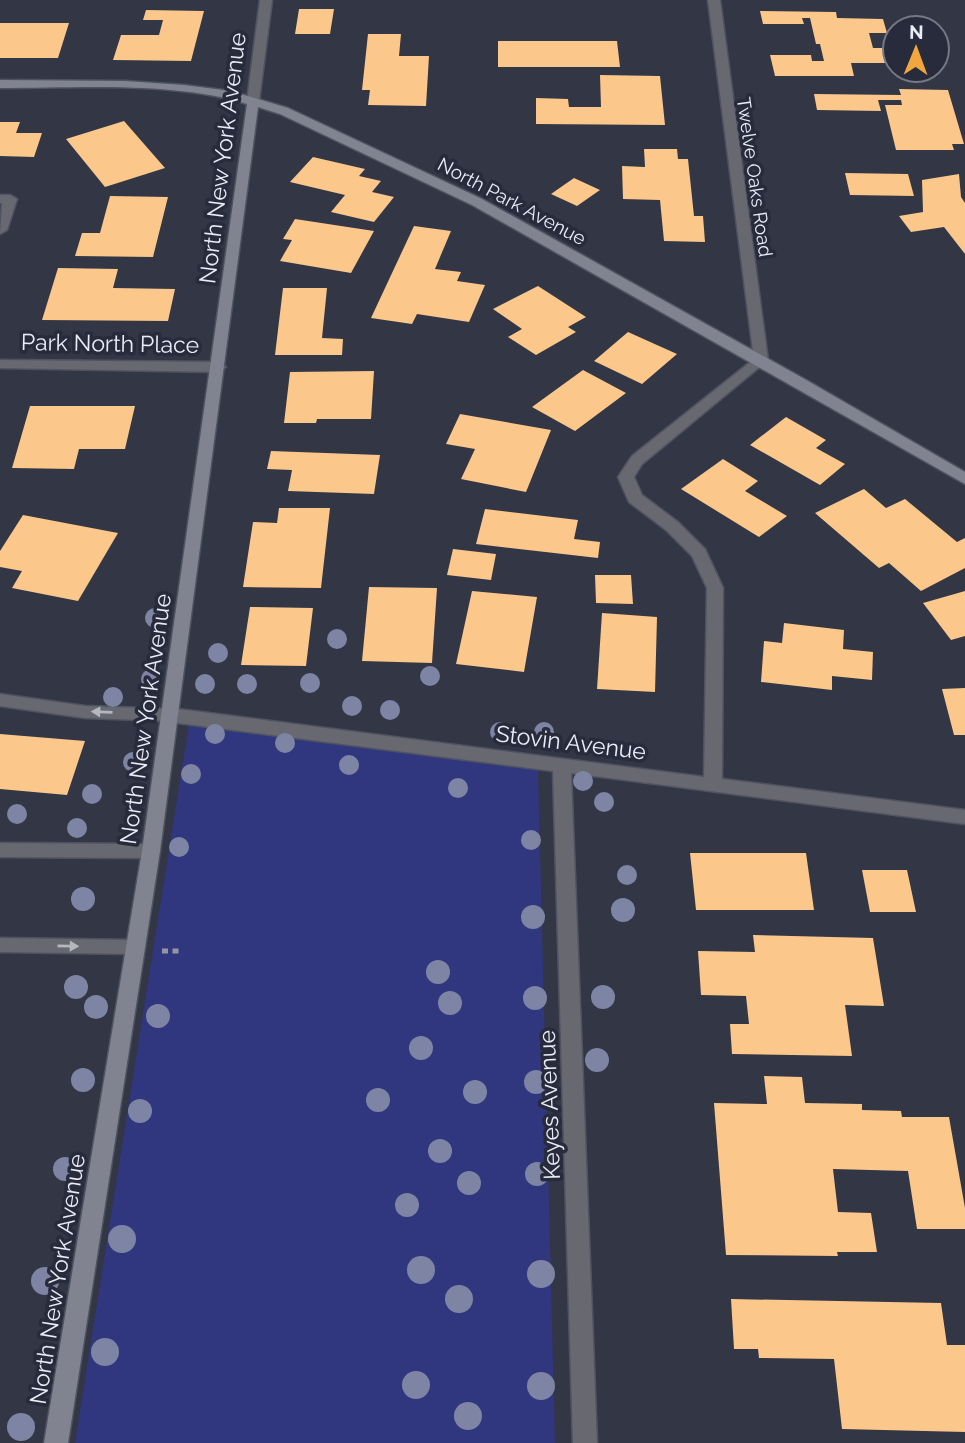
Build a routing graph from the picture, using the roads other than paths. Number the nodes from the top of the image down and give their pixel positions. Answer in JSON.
{"nodes":[{"id":1,"x":266,"y":0,"type":"edge"},
{"id":2,"x":714,"y":0,"type":"edge"},
{"id":3,"x":0,"y":84,"type":"edge"},
{"id":4,"x":253,"y":100,"type":"junction"},
{"id":5,"x":5,"y":199,"type":"edge"},
{"id":6,"x":0,"y":230,"type":"edge"},
{"id":7,"x":761,"y":360,"type":"junction"},
{"id":8,"x":0,"y":364,"type":"edge"},
{"id":9,"x":219,"y":367,"type":"junction"},
{"id":10,"x":965,"y":478,"type":"edge"},
{"id":11,"x":0,"y":701,"type":"edge"},
{"id":12,"x":170,"y":715,"type":"junction"},
{"id":13,"x":562,"y":765,"type":"junction"},
{"id":14,"x":713,"y":785,"type":"junction"},
{"id":15,"x":965,"y":817,"type":"edge"},
{"id":16,"x":0,"y":850,"type":"edge"},
{"id":17,"x":151,"y":851,"type":"junction"},
{"id":18,"x":0,"y":945,"type":"edge"},
{"id":19,"x":135,"y":947,"type":"junction"},
{"id":20,"x":55,"y":1443,"type":"edge"},
{"id":21,"x":585,"y":1443,"type":"edge"}],
"edges":[{"from":1,"to":4,"type":"street","name":"North New York Avenue"},
{"from":2,"to":7,"type":"street","name":"Twelve Oaks Road"},
{"from":3,"to":4,"type":"street","name":"North Park Avenue"},
{"from":4,"to":7,"type":"street","name":"North Park Avenue"},
{"from":4,"to":9,"type":"street","name":"North New York Avenue"},
{"from":5,"to":6,"type":"street"},
{"from":7,"to":10,"type":"street","name":"North Park Avenue"},
{"from":7,"to":14,"type":"street"},
{"from":8,"to":9,"type":"street","name":"Park North Place"},
{"from":9,"to":12,"type":"street","name":"North New York Avenue"},
{"from":12,"to":11,"type":"lane","one_way":true},
{"from":12,"to":13,"type":"street","name":"Stovin Avenue"},
{"from":12,"to":17,"type":"street","name":"North New York Avenue"},
{"from":13,"to":14,"type":"street","name":"Stovin Avenue"},
{"from":13,"to":21,"type":"street","name":"Keyes Avenue"},
{"from":14,"to":15,"type":"street","name":"Stovin Avenue"},
{"from":16,"to":17,"type":"street"},
{"from":17,"to":19,"type":"street","name":"North New York Avenue"},
{"from":18,"to":19,"type":"lane","one_way":true},
{"from":19,"to":20,"type":"street","name":"North New York Avenue"}]}
